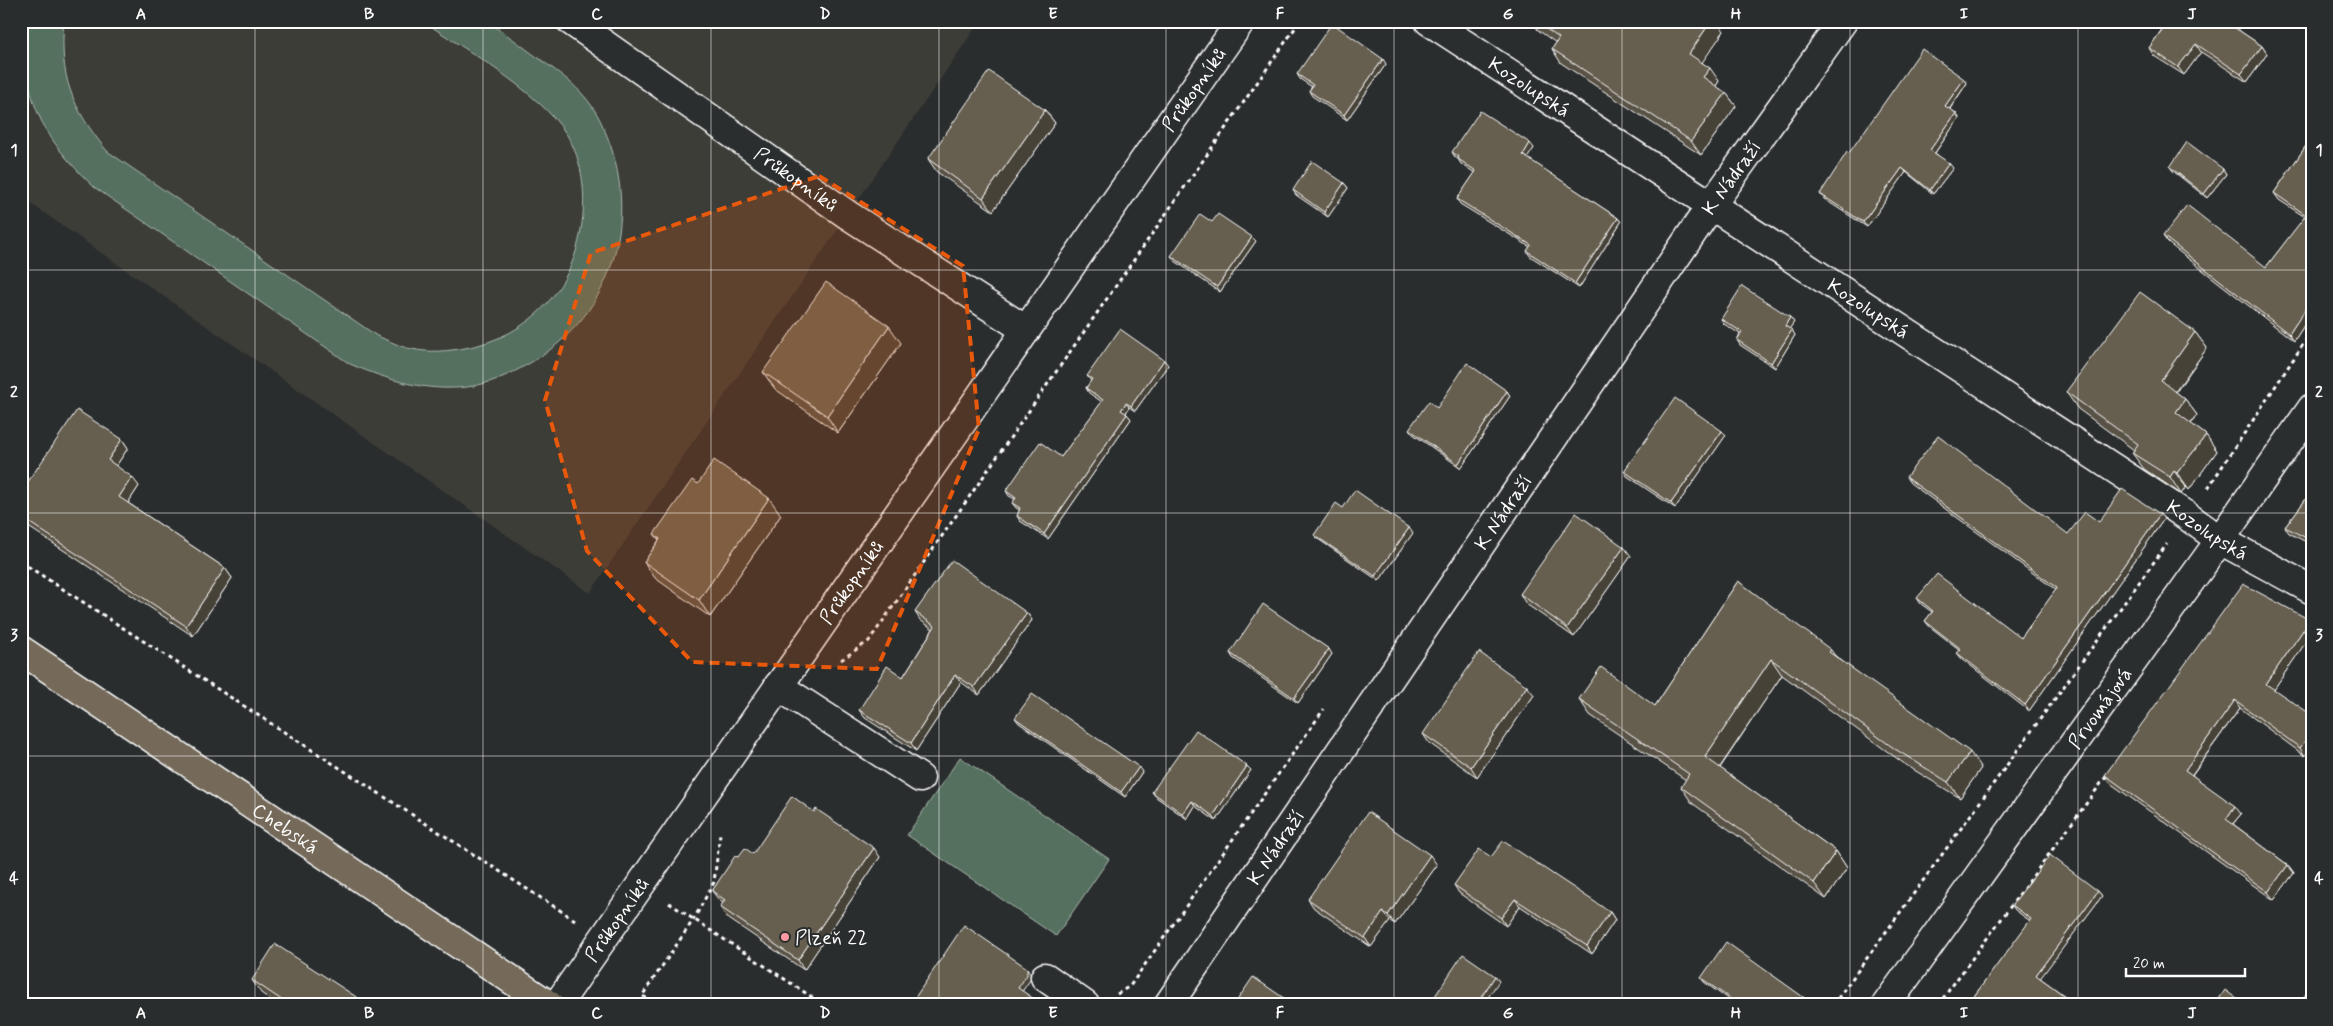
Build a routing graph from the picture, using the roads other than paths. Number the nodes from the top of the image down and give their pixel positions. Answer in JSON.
{"nodes":[{"id":1,"x":572,"y":21,"type":"edge"},
{"id":2,"x":1240,"y":21,"type":"edge"},
{"id":3,"x":1429,"y":21,"type":"edge"},
{"id":4,"x":1842,"y":21,"type":"edge"},
{"id":5,"x":1710,"y":207,"type":"junction"},
{"id":6,"x":1026,"y":330,"type":"junction"},
{"id":7,"x":2312,"y":408,"type":"edge"},
{"id":8,"x":2220,"y":540,"type":"junction"},
{"id":9,"x":2312,"y":590,"type":"edge"},
{"id":10,"x":21,"y":650,"type":"edge"},
{"id":11,"x":778,"y":686,"type":"junction"},
{"id":12,"x":920,"y":778,"type":"dead end"},
{"id":13,"x":1044,"y":977,"type":"dead end"},
{"id":14,"x":549,"y":1005,"type":"edge"},
{"id":15,"x":557,"y":1005,"type":"edge"},
{"id":16,"x":1085,"y":1005,"type":"edge"},
{"id":17,"x":1168,"y":1005,"type":"edge"},
{"id":18,"x":1886,"y":1005,"type":"edge"}],
"edges":[{"from":1,"to":6,"type":"street","name":"Průkopníků"},
{"from":2,"to":6,"type":"street","name":"Průkopníků"},
{"from":3,"to":5,"type":"street","name":"Kozolupská"},
{"from":4,"to":5,"type":"street","name":"K Nádraží"},
{"from":5,"to":8,"type":"street","name":"Kozolupská"},
{"from":5,"to":17,"type":"street","name":"K Nádraží"},
{"from":6,"to":11,"type":"street","name":"Průkopníků"},
{"from":7,"to":8,"type":"street","name":"Prvomájová"},
{"from":8,"to":9,"type":"street","name":"Kozolupská"},
{"from":8,"to":18,"type":"street","name":"Prvomájová"},
{"from":10,"to":14,"type":"main road","name":"Chebská"},
{"from":11,"to":12,"type":"street"},
{"from":11,"to":15,"type":"street","name":"Průkopníků"},
{"from":13,"to":16,"type":"street"}]}
